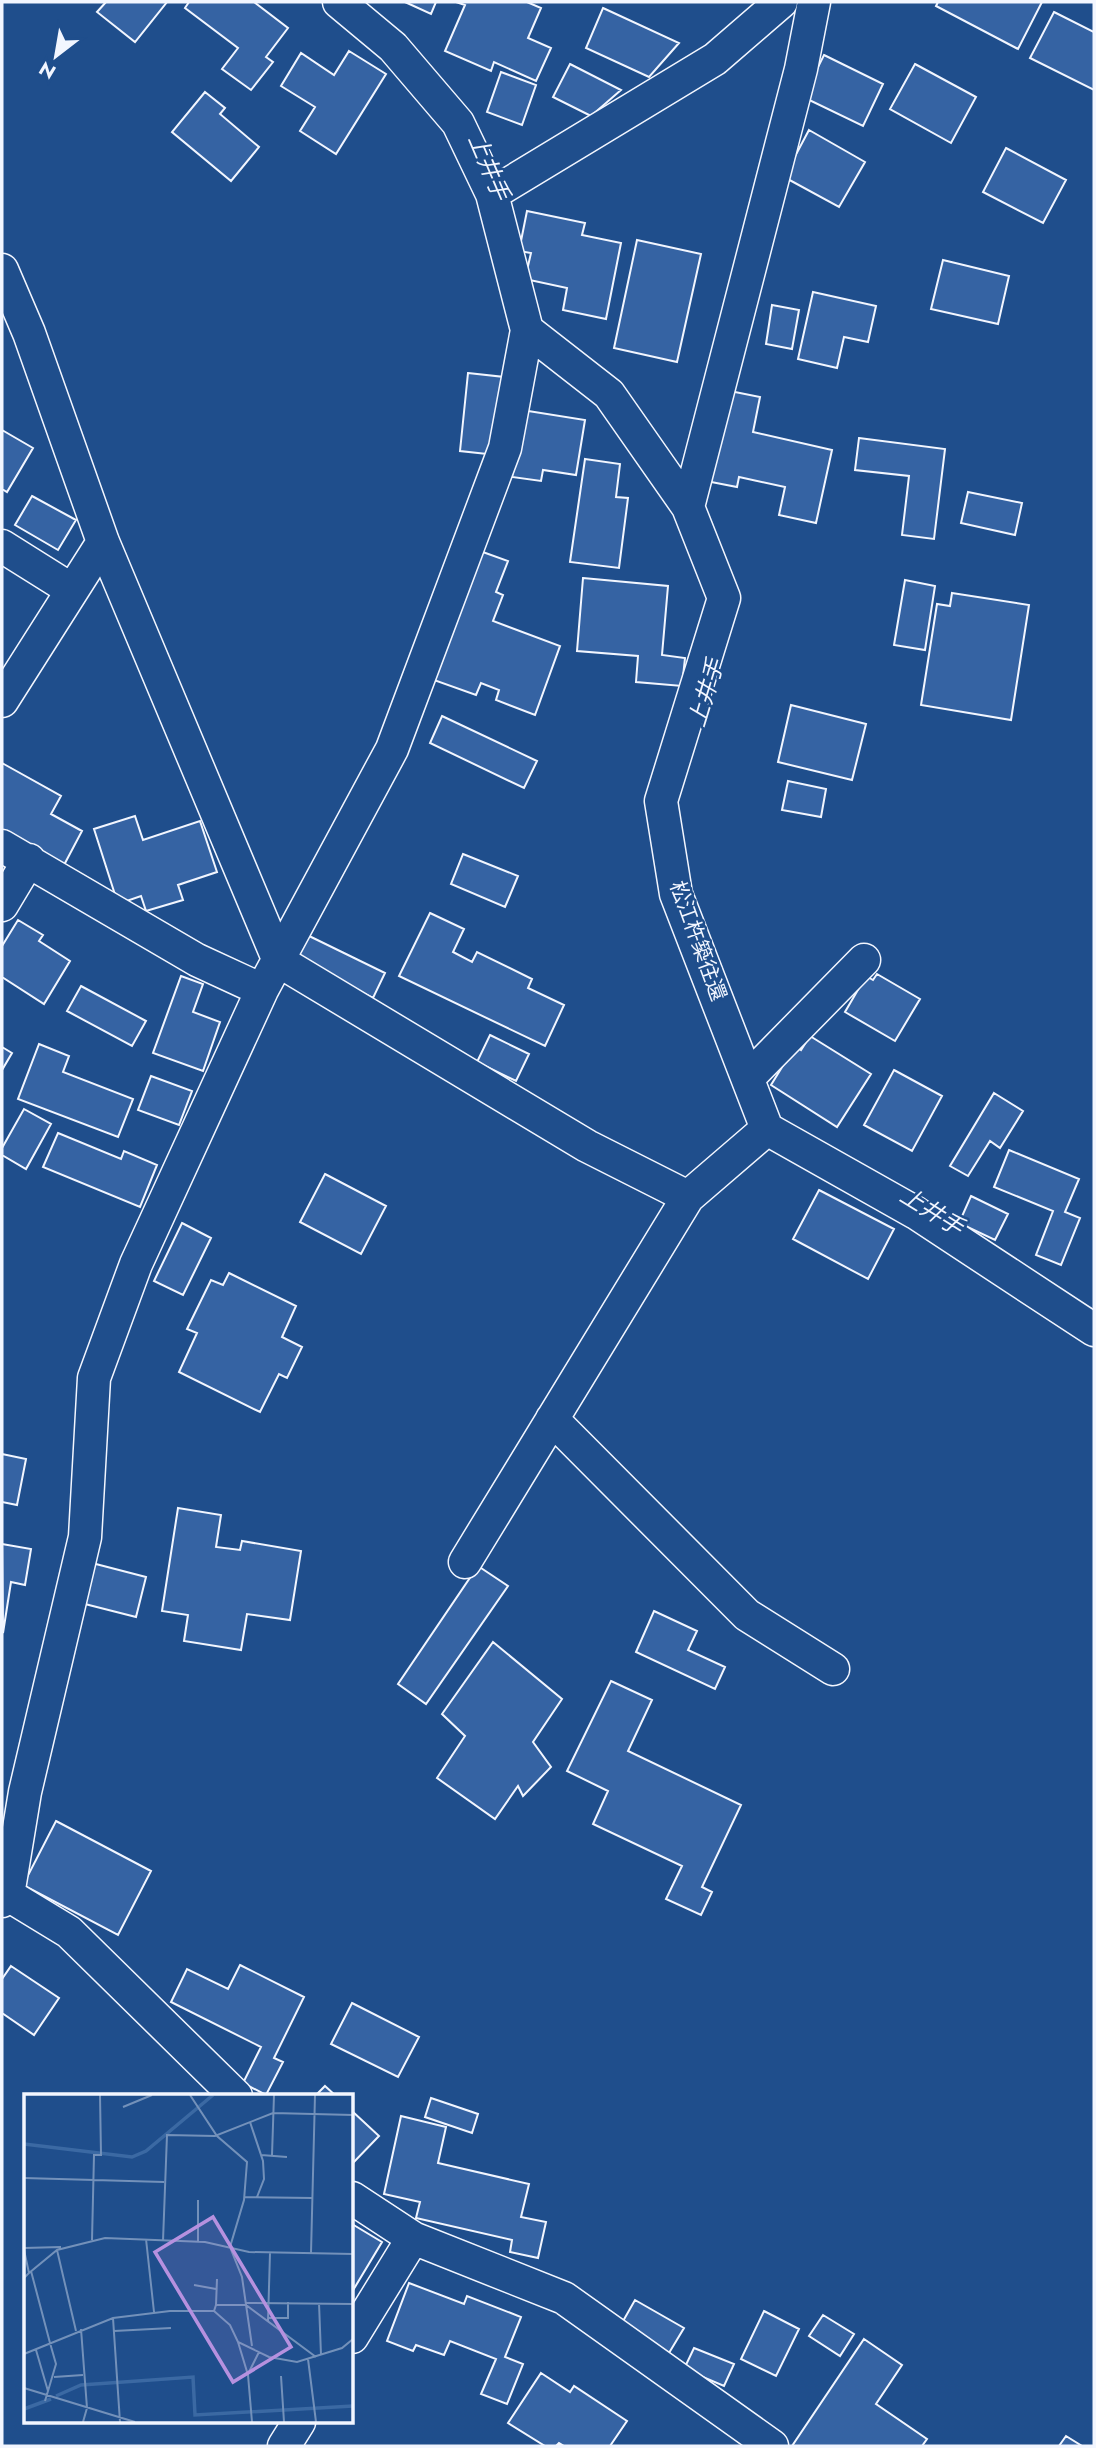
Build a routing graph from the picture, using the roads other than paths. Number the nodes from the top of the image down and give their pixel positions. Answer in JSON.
{"nodes":[{"id":1,"x":338,"y":2,"type":"edge"},
{"id":2,"x":781,"y":2,"type":"edge"},
{"id":3,"x":814,"y":2,"type":"edge"},
{"id":4,"x":492,"y":194,"type":"junction"},
{"id":5,"x":2,"y":270,"type":"edge"},
{"id":6,"x":527,"y":330,"type":"junction"},
{"id":7,"x":688,"y":507,"type":"junction"},
{"id":8,"x":103,"y":542,"type":"junction"},
{"id":9,"x":2,"y":546,"type":"edge"},
{"id":10,"x":72,"y":590,"type":"junction"},
{"id":11,"x":2,"y":701,"type":"edge"},
{"id":12,"x":2,"y":846,"type":"edge"},
{"id":13,"x":29,"y":860,"type":"junction"},
{"id":14,"x":2,"y":905,"type":"edge"},
{"id":15,"x":864,"y":960,"type":"dead end"},
{"id":16,"x":279,"y":961,"type":"junction"},
{"id":17,"x":262,"y":990,"type":"junction"},
{"id":18,"x":748,"y":1078,"type":"junction"},
{"id":19,"x":767,"y":1129,"type":"junction"},
{"id":20,"x":688,"y":1197,"type":"junction"},
{"id":21,"x":1094,"y":1330,"type":"edge"},
{"id":22,"x":552,"y":1419,"type":"junction"},
{"id":23,"x":465,"y":1562,"type":"dead end"},
{"id":24,"x":833,"y":1669,"type":"dead end"},
{"id":25,"x":4,"y":1895,"type":"edge"},
{"id":26,"x":234,"y":2094,"type":"edge"},
{"id":27,"x":354,"y":2199,"type":"edge"},
{"id":28,"x":412,"y":2238,"type":"junction"},
{"id":29,"x":354,"y":2334,"type":"edge"},
{"id":30,"x":298,"y":2424,"type":"edge"},
{"id":31,"x":284,"y":2446,"type":"edge"},
{"id":32,"x":772,"y":2446,"type":"edge"}],
"edges":[{"from":1,"to":4,"type":"street"},
{"from":2,"to":4,"type":"street"},
{"from":3,"to":7,"type":"street"},
{"from":4,"to":6,"type":"street"},
{"from":5,"to":8,"type":"street"},
{"from":6,"to":7,"type":"street","name":"松江杵築往還"},
{"from":6,"to":16,"type":"street"},
{"from":7,"to":18,"type":"street","name":"松江杵築往還"},
{"from":8,"to":10,"type":"street"},
{"from":8,"to":16,"type":"street"},
{"from":9,"to":10,"type":"street"},
{"from":10,"to":11,"type":"street"},
{"from":12,"to":13,"type":"street"},
{"from":13,"to":14,"type":"street"},
{"from":13,"to":17,"type":"street"},
{"from":15,"to":18,"type":"street"},
{"from":16,"to":17,"type":"street"},
{"from":16,"to":20,"type":"street"},
{"from":17,"to":25,"type":"street"},
{"from":18,"to":19,"type":"street","name":"松江杵築往還"},
{"from":19,"to":20,"type":"street"},
{"from":19,"to":21,"type":"street"},
{"from":20,"to":22,"type":"street"},
{"from":22,"to":23,"type":"street"},
{"from":22,"to":24,"type":"street"},
{"from":25,"to":26,"type":"street"},
{"from":27,"to":28,"type":"street"},
{"from":28,"to":29,"type":"street"},
{"from":28,"to":32,"type":"street"},
{"from":30,"to":31,"type":"street"}]}
